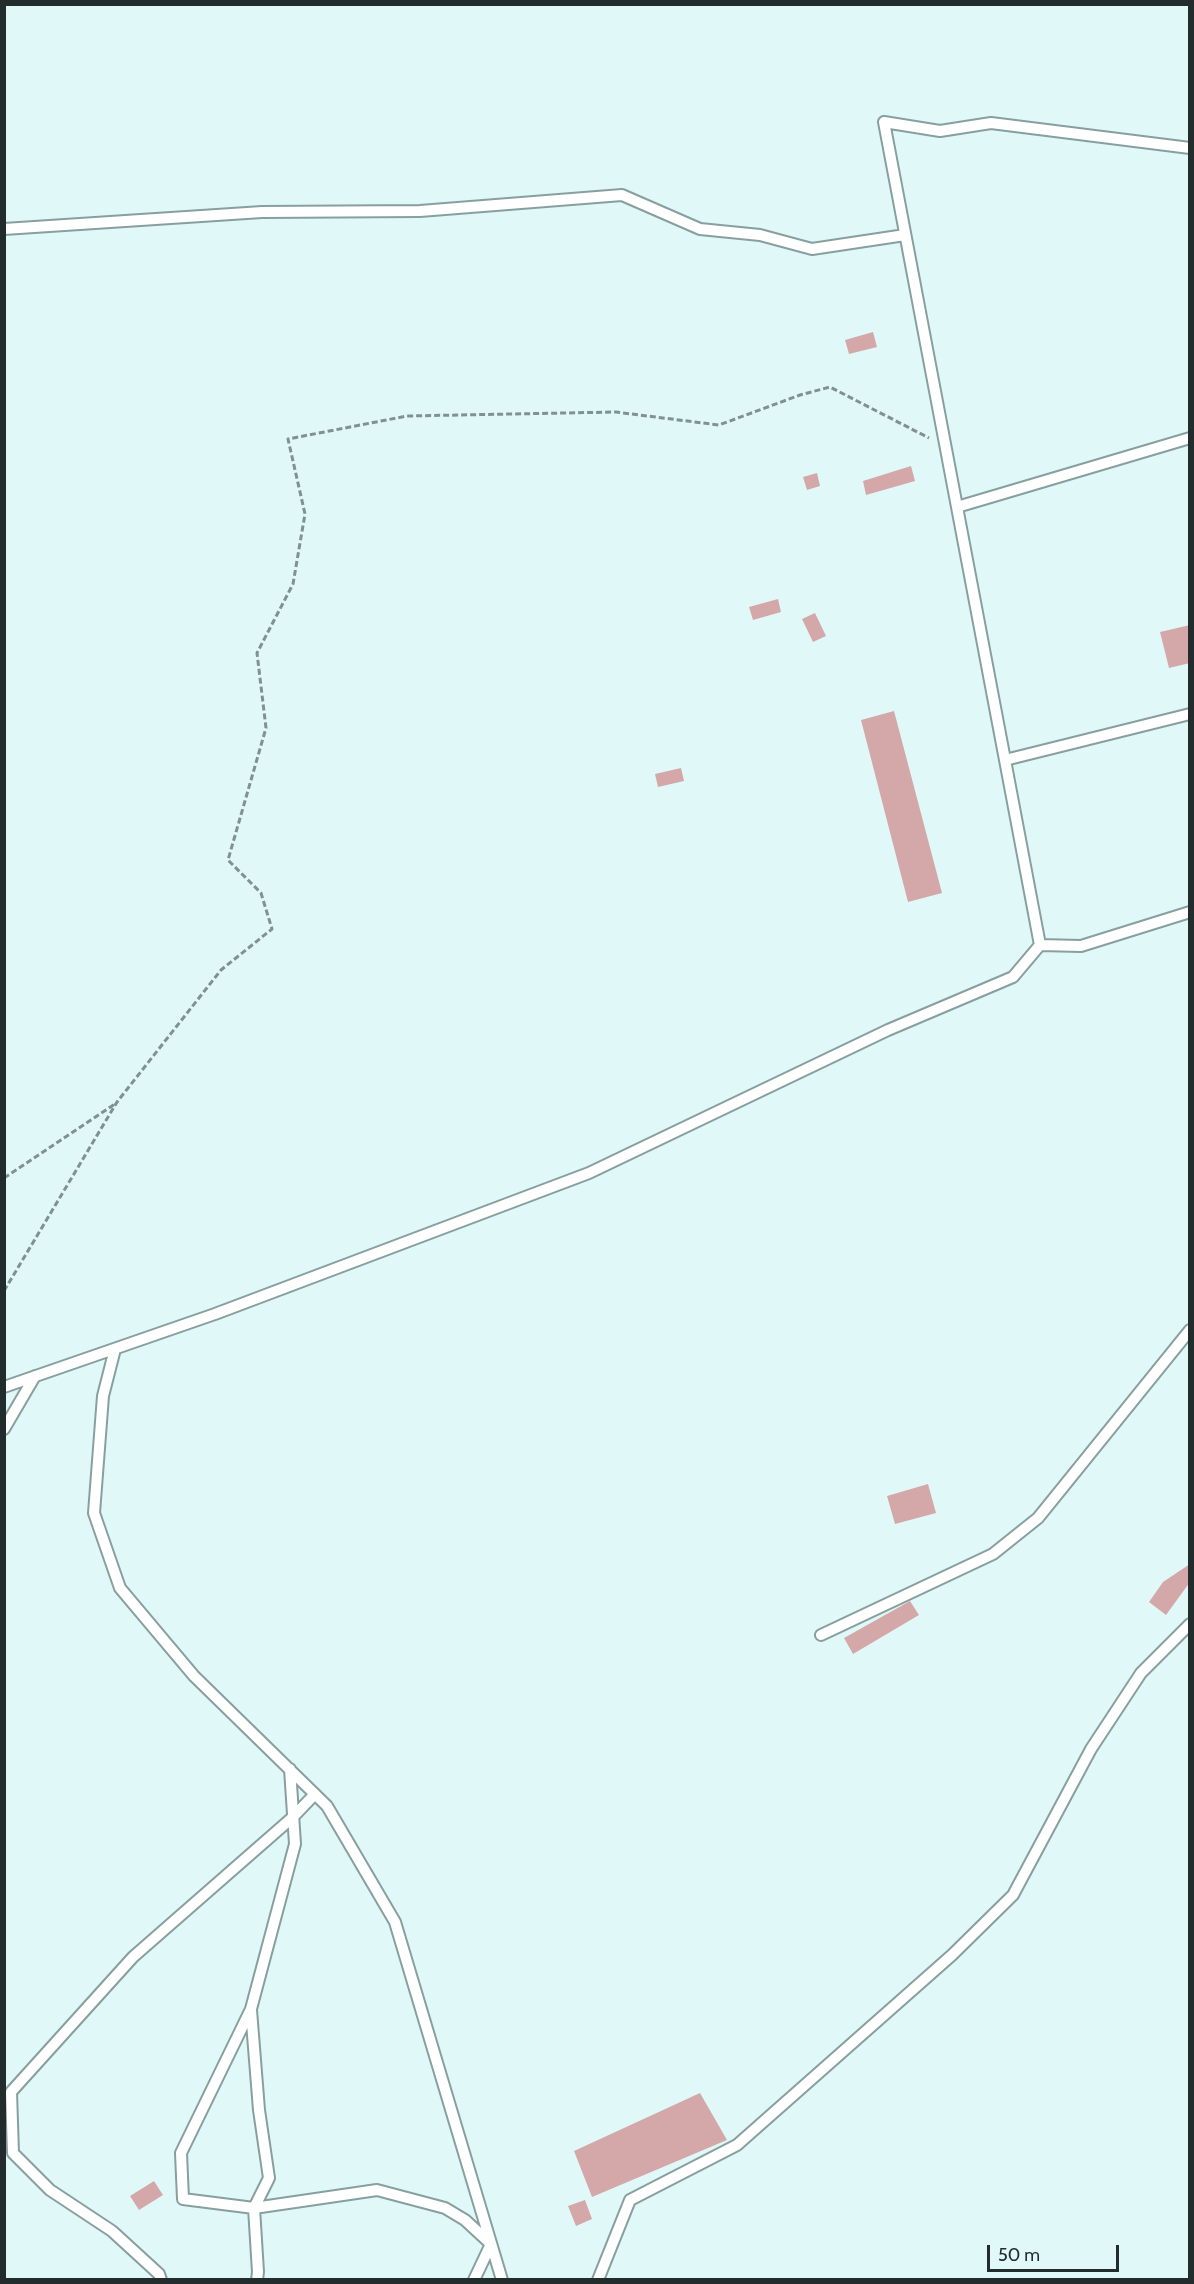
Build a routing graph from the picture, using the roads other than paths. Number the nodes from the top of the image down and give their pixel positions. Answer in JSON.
{"nodes":[{"id":1,"x":1190,"y":148,"type":"edge"},
{"id":2,"x":4,"y":229,"type":"edge"},
{"id":3,"x":905,"y":235,"type":"junction"},
{"id":4,"x":1190,"y":438,"type":"edge"},
{"id":5,"x":957,"y":507,"type":"junction"},
{"id":6,"x":1190,"y":714,"type":"edge"},
{"id":7,"x":1005,"y":760,"type":"junction"},
{"id":8,"x":1190,"y":912,"type":"edge"},
{"id":9,"x":1040,"y":945,"type":"junction"},
{"id":10,"x":1190,"y":1330,"type":"edge"},
{"id":11,"x":115,"y":1349,"type":"junction"},
{"id":12,"x":35,"y":1376,"type":"junction"},
{"id":13,"x":4,"y":1387,"type":"edge"},
{"id":14,"x":4,"y":1429,"type":"edge"},
{"id":15,"x":1190,"y":1624,"type":"edge"},
{"id":16,"x":821,"y":1635,"type":"dead end"},
{"id":17,"x":290,"y":1769,"type":"junction"},
{"id":18,"x":315,"y":1794,"type":"junction"},
{"id":19,"x":293,"y":1817,"type":"junction"},
{"id":20,"x":251,"y":2009,"type":"junction"},
{"id":21,"x":254,"y":2208,"type":"junction"},
{"id":22,"x":491,"y":2244,"type":"junction"},
{"id":23,"x":161,"y":2280,"type":"edge"},
{"id":24,"x":257,"y":2280,"type":"edge"},
{"id":25,"x":474,"y":2280,"type":"edge"},
{"id":26,"x":502,"y":2280,"type":"edge"},
{"id":27,"x":598,"y":2280,"type":"edge"}],
"edges":[{"from":1,"to":3,"type":"lane"},
{"from":2,"to":3,"type":"lane"},
{"from":3,"to":5,"type":"lane"},
{"from":4,"to":5,"type":"lane"},
{"from":5,"to":7,"type":"lane"},
{"from":6,"to":7,"type":"lane"},
{"from":7,"to":9,"type":"lane"},
{"from":8,"to":9,"type":"lane"},
{"from":9,"to":11,"type":"lane"},
{"from":10,"to":16,"type":"lane"},
{"from":11,"to":12,"type":"lane"},
{"from":11,"to":17,"type":"lane"},
{"from":12,"to":13,"type":"lane"},
{"from":12,"to":14,"type":"lane"},
{"from":15,"to":27,"type":"lane"},
{"from":17,"to":18,"type":"lane"},
{"from":17,"to":19,"type":"lane"},
{"from":18,"to":19,"type":"lane"},
{"from":18,"to":22,"type":"lane"},
{"from":19,"to":20,"type":"lane"},
{"from":19,"to":23,"type":"lane"},
{"from":20,"to":21,"type":"lane"},
{"from":20,"to":21,"type":"lane"},
{"from":21,"to":22,"type":"lane"},
{"from":21,"to":24,"type":"lane"},
{"from":22,"to":25,"type":"lane"},
{"from":22,"to":26,"type":"lane"}]}
